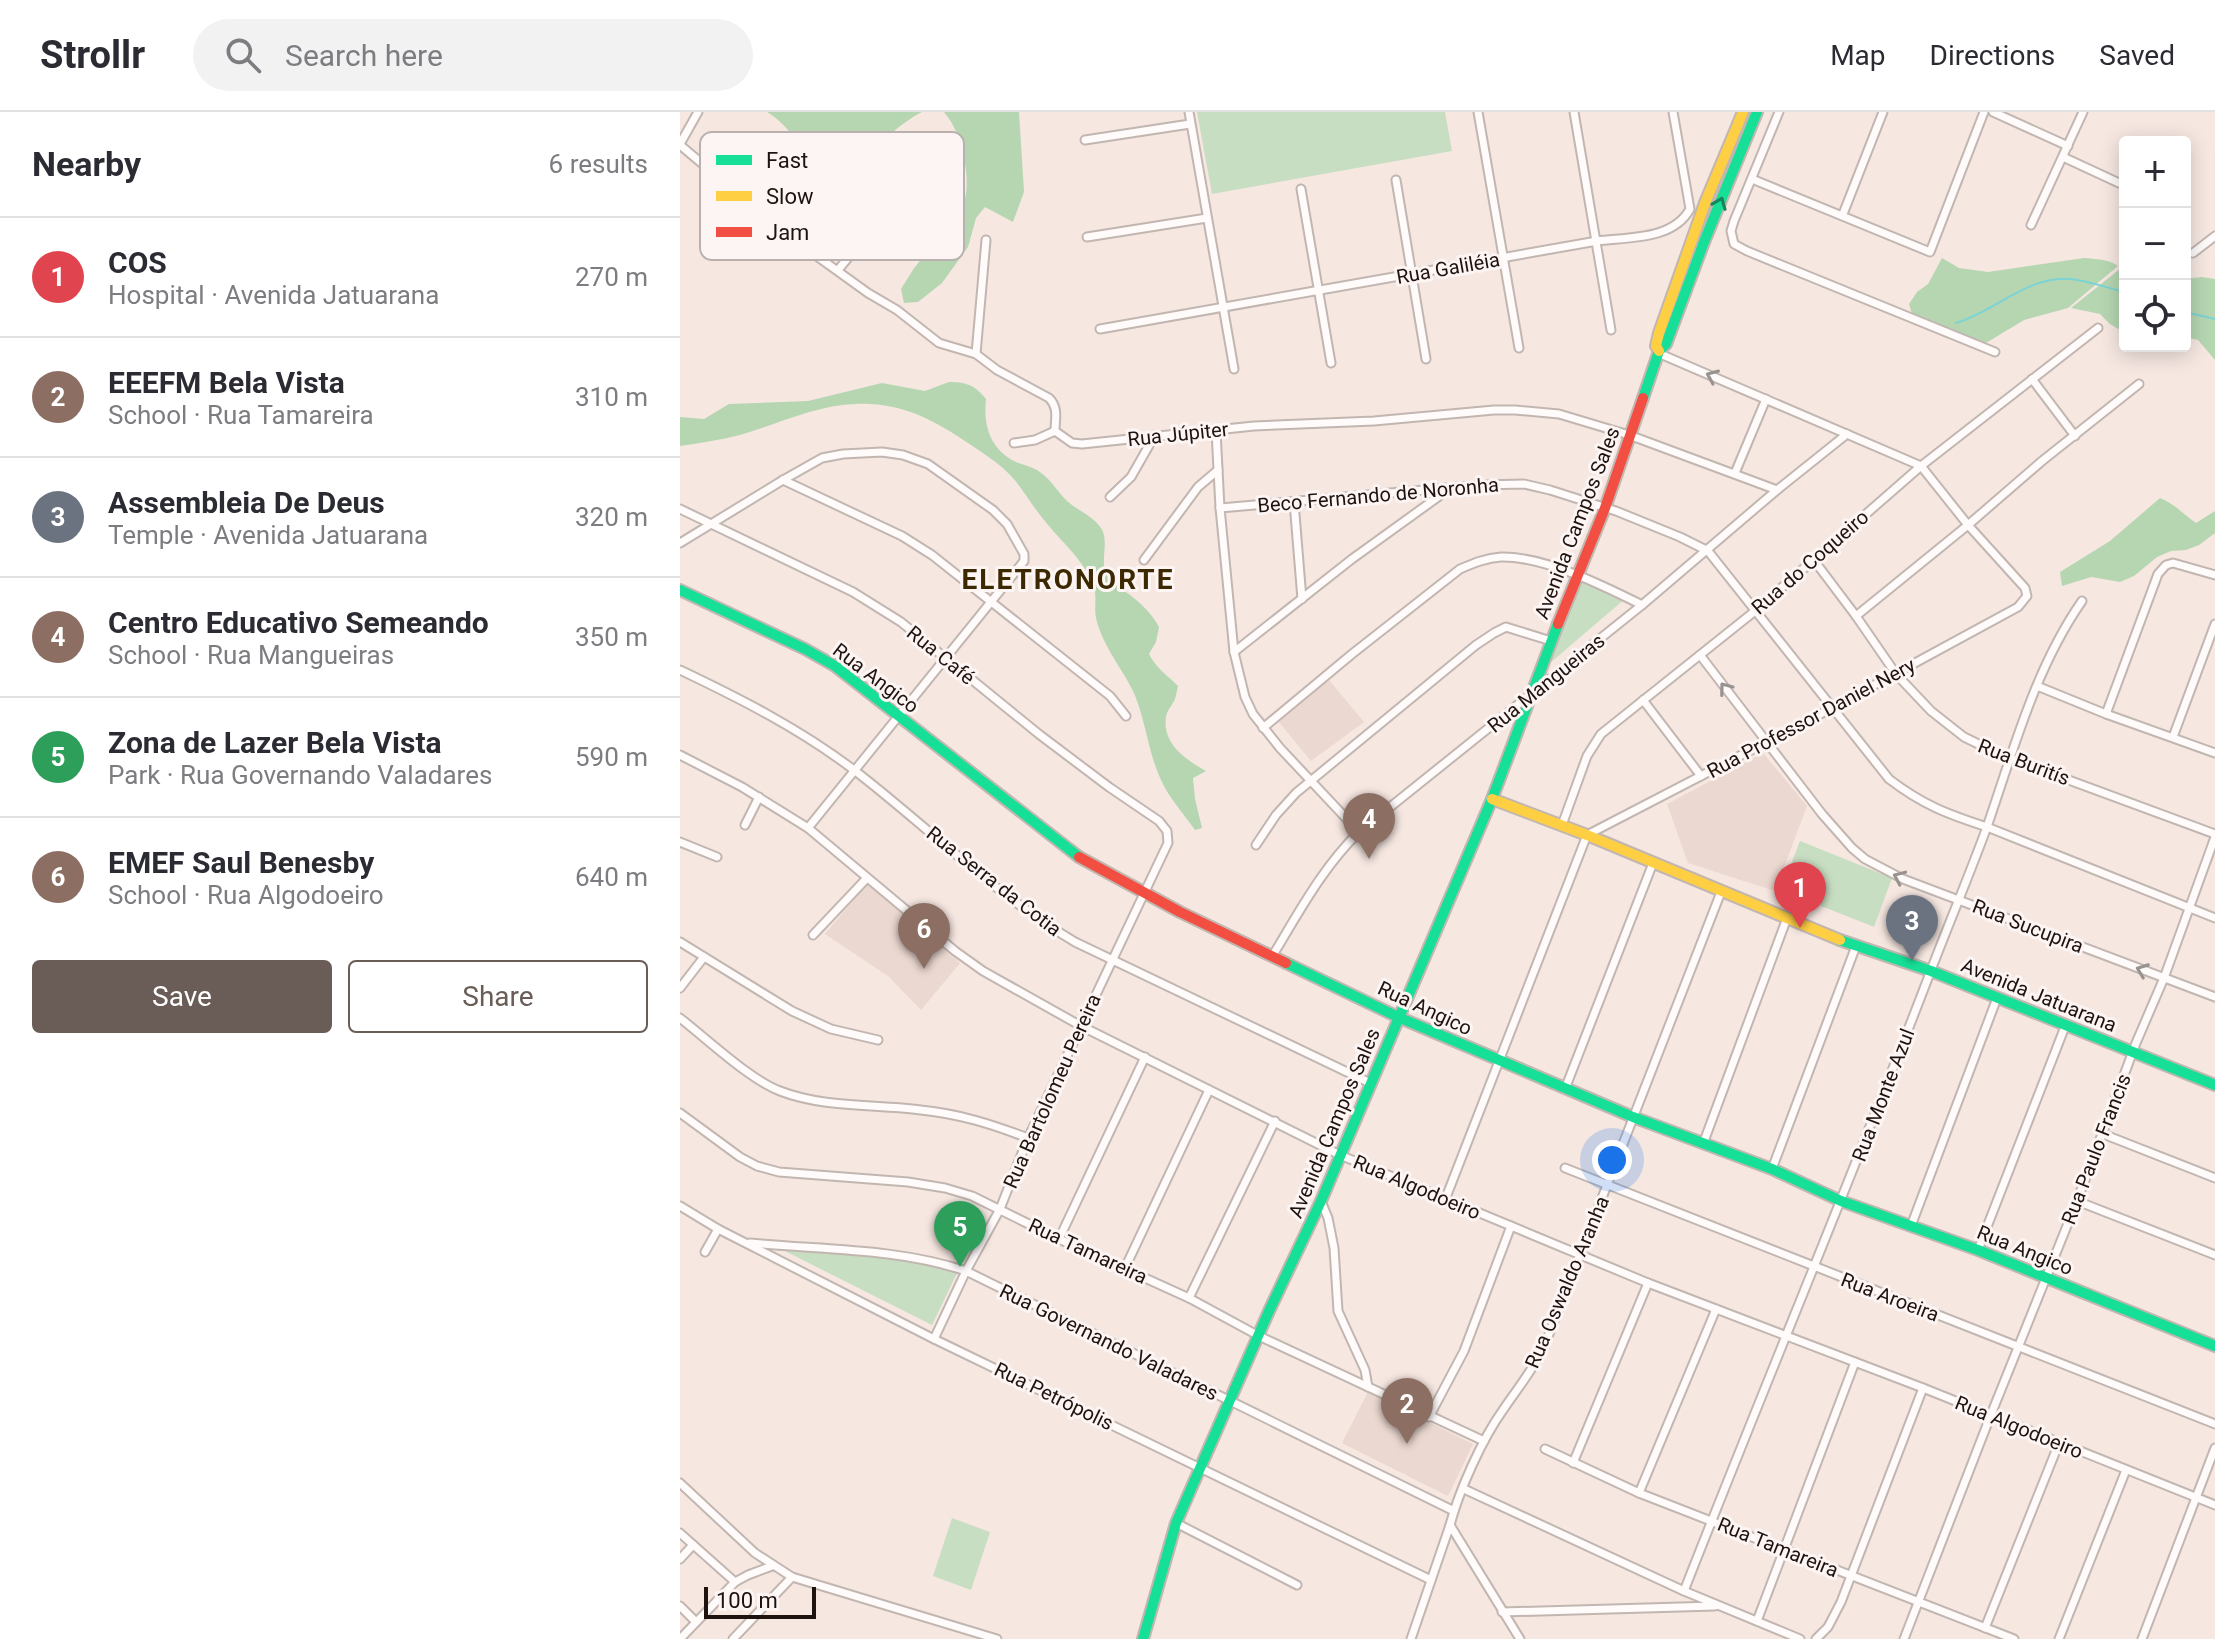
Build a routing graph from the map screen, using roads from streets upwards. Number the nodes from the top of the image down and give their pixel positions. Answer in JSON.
{"nodes":[{"id":1,"x":698,"y":112,"type":"edge"},
{"id":2,"x":1189,"y":112,"type":"edge"},
{"id":3,"x":1478,"y":112,"type":"edge"},
{"id":4,"x":1574,"y":112,"type":"edge"},
{"id":5,"x":1673,"y":112,"type":"edge"},
{"id":6,"x":1743,"y":112,"type":"edge"},
{"id":7,"x":1757,"y":112,"type":"edge"},
{"id":8,"x":1779,"y":112,"type":"edge"},
{"id":9,"x":1883,"y":112,"type":"edge"},
{"id":10,"x":1984,"y":112,"type":"edge"},
{"id":11,"x":1993,"y":112,"type":"edge"},
{"id":12,"x":2083,"y":112,"type":"edge"},
{"id":13,"x":1190,"y":124,"type":"junction"},
{"id":14,"x":1085,"y":140,"type":"dead end"},
{"id":15,"x":680,"y":144,"type":"edge"},
{"id":16,"x":2068,"y":146,"type":"junction"},
{"id":17,"x":2063,"y":157,"type":"junction"},
{"id":18,"x":700,"y":161,"type":"edge"},
{"id":19,"x":1752,"y":179,"type":"junction"},
{"id":20,"x":1396,"y":180,"type":"dead end"},
{"id":21,"x":2119,"y":183,"type":"dead end"},
{"id":22,"x":1301,"y":189,"type":"dead end"},
{"id":23,"x":1843,"y":214,"type":"junction"},
{"id":24,"x":1207,"y":218,"type":"junction"},
{"id":25,"x":2031,"y":225,"type":"dead end"},
{"id":26,"x":1694,"y":233,"type":"junction"},
{"id":27,"x":2215,"y":236,"type":"edge"},
{"id":28,"x":1087,"y":237,"type":"dead end"},
{"id":29,"x":1705,"y":238,"type":"junction"},
{"id":30,"x":986,"y":240,"type":"dead end"},
{"id":31,"x":1597,"y":241,"type":"junction"},
{"id":32,"x":2193,"y":253,"type":"dead end"},
{"id":33,"x":1503,"y":259,"type":"junction"},
{"id":34,"x":824,"y":260,"type":"edge"},
{"id":35,"x":846,"y":260,"type":"edge"},
{"id":36,"x":838,"y":270,"type":"junction"},
{"id":37,"x":1413,"y":275,"type":"junction"},
{"id":38,"x":1317,"y":292,"type":"junction"},
{"id":39,"x":1222,"y":307,"type":"junction"},
{"id":40,"x":2098,"y":328,"type":"dead end"},
{"id":41,"x":1100,"y":329,"type":"dead end"},
{"id":42,"x":1611,"y":330,"type":"dead end"},
{"id":43,"x":1519,"y":348,"type":"dead end"},
{"id":44,"x":1658,"y":352,"type":"junction"},
{"id":45,"x":1995,"y":352,"type":"dead end"},
{"id":46,"x":976,"y":354,"type":"junction"},
{"id":47,"x":1426,"y":359,"type":"dead end"},
{"id":48,"x":1331,"y":363,"type":"dead end"},
{"id":49,"x":1234,"y":369,"type":"dead end"},
{"id":50,"x":2032,"y":379,"type":"junction"},
{"id":51,"x":2139,"y":384,"type":"dead end"},
{"id":52,"x":1766,"y":399,"type":"junction"},
{"id":53,"x":1055,"y":431,"type":"junction"},
{"id":54,"x":1216,"y":431,"type":"junction"},
{"id":55,"x":1847,"y":434,"type":"junction"},
{"id":56,"x":1155,"y":435,"type":"junction"},
{"id":57,"x":1629,"y":435,"type":"junction"},
{"id":58,"x":2075,"y":436,"type":"junction"},
{"id":59,"x":1014,"y":443,"type":"dead end"},
{"id":60,"x":1921,"y":466,"type":"junction"},
{"id":61,"x":1218,"y":470,"type":"junction"},
{"id":62,"x":1735,"y":473,"type":"junction"},
{"id":63,"x":783,"y":480,"type":"junction"},
{"id":64,"x":1451,"y":487,"type":"junction"},
{"id":65,"x":1777,"y":490,"type":"junction"},
{"id":66,"x":1110,"y":497,"type":"dead end"},
{"id":67,"x":1294,"y":502,"type":"junction"},
{"id":68,"x":1220,"y":508,"type":"junction"},
{"id":69,"x":1605,"y":508,"type":"junction"},
{"id":70,"x":680,"y":509,"type":"edge"},
{"id":71,"x":712,"y":523,"type":"junction"},
{"id":72,"x":1968,"y":525,"type":"junction"},
{"id":73,"x":680,"y":543,"type":"edge"},
{"id":74,"x":1708,"y":551,"type":"junction"},
{"id":75,"x":1813,"y":559,"type":"junction"},
{"id":76,"x":1144,"y":560,"type":"dead end"},
{"id":77,"x":2215,"y":575,"type":"edge"},
{"id":78,"x":1578,"y":576,"type":"junction"},
{"id":79,"x":680,"y":590,"type":"edge"},
{"id":80,"x":1302,"y":599,"type":"junction"},
{"id":81,"x":2082,"y":601,"type":"dead end"},
{"id":82,"x":991,"y":602,"type":"junction"},
{"id":83,"x":1642,"y":605,"type":"junction"},
{"id":84,"x":1755,"y":611,"type":"junction"},
{"id":85,"x":1856,"y":616,"type":"junction"},
{"id":86,"x":2215,"y":624,"type":"edge"},
{"id":87,"x":1551,"y":641,"type":"junction"},
{"id":88,"x":1234,"y":652,"type":"junction"},
{"id":89,"x":1700,"y":655,"type":"junction"},
{"id":90,"x":946,"y":658,"type":"junction"},
{"id":91,"x":680,"y":670,"type":"edge"},
{"id":92,"x":1896,"y":674,"type":"junction"},
{"id":93,"x":2037,"y":686,"type":"junction"},
{"id":94,"x":1531,"y":696,"type":"junction"},
{"id":95,"x":1643,"y":700,"type":"junction"},
{"id":96,"x":1832,"y":708,"type":"junction"},
{"id":97,"x":2106,"y":714,"type":"junction"},
{"id":98,"x":898,"y":716,"type":"junction"},
{"id":99,"x":1126,"y":716,"type":"dead end"},
{"id":100,"x":1263,"y":728,"type":"junction"},
{"id":101,"x":2173,"y":737,"type":"junction"},
{"id":102,"x":1766,"y":742,"type":"junction"},
{"id":103,"x":2215,"y":753,"type":"edge"},
{"id":104,"x":680,"y":755,"type":"edge"},
{"id":105,"x":2010,"y":757,"type":"junction"},
{"id":106,"x":854,"y":770,"type":"junction"},
{"id":107,"x":1701,"y":776,"type":"junction"},
{"id":108,"x":1310,"y":781,"type":"junction"},
{"id":109,"x":759,"y":797,"type":"junction"},
{"id":110,"x":1492,"y":799,"type":"junction"},
{"id":111,"x":745,"y":825,"type":"dead end"},
{"id":112,"x":1562,"y":825,"type":"junction"},
{"id":113,"x":1987,"y":827,"type":"junction"},
{"id":114,"x":808,"y":828,"type":"junction"},
{"id":115,"x":1359,"y":832,"type":"junction"},
{"id":116,"x":1587,"y":835,"type":"junction"},
{"id":117,"x":2215,"y":836,"type":"edge"},
{"id":118,"x":680,"y":842,"type":"edge"},
{"id":119,"x":1168,"y":843,"type":"joint"},
{"id":120,"x":1256,"y":845,"type":"dead end"},
{"id":121,"x":717,"y":857,"type":"dead end"},
{"id":122,"x":1653,"y":863,"type":"junction"},
{"id":123,"x":867,"y":878,"type":"junction"},
{"id":124,"x":1721,"y":892,"type":"junction"},
{"id":125,"x":1143,"y":894,"type":"junction"},
{"id":126,"x":1958,"y":899,"type":"junction"},
{"id":127,"x":2190,"y":909,"type":"junction"},
{"id":128,"x":1787,"y":918,"type":"junction"},
{"id":129,"x":2215,"y":918,"type":"edge"},
{"id":130,"x":813,"y":935,"type":"dead end"},
{"id":131,"x":680,"y":942,"type":"edge"},
{"id":132,"x":1856,"y":946,"type":"junction"},
{"id":133,"x":1273,"y":955,"type":"junction"},
{"id":134,"x":704,"y":957,"type":"junction"},
{"id":135,"x":1111,"y":960,"type":"junction"},
{"id":136,"x":1931,"y":971,"type":"junction"},
{"id":137,"x":2164,"y":978,"type":"junction"},
{"id":138,"x":680,"y":988,"type":"edge"},
{"id":139,"x":2215,"y":997,"type":"edge"},
{"id":140,"x":1997,"y":998,"type":"junction"},
{"id":141,"x":1398,"y":1017,"type":"junction"},
{"id":142,"x":680,"y":1018,"type":"edge"},
{"id":143,"x":2066,"y":1024,"type":"junction"},
{"id":144,"x":1081,"y":1026,"type":"junction"},
{"id":145,"x":878,"y":1040,"type":"dead end"},
{"id":146,"x":2133,"y":1052,"type":"junction"},
{"id":147,"x":1145,"y":1057,"type":"junction"},
{"id":148,"x":1498,"y":1061,"type":"junction"},
{"id":149,"x":1370,"y":1083,"type":"junction"},
{"id":150,"x":2215,"y":1085,"type":"edge"},
{"id":151,"x":1565,"y":1089,"type":"junction"},
{"id":152,"x":1209,"y":1090,"type":"junction"},
{"id":153,"x":680,"y":1113,"type":"edge"},
{"id":154,"x":1633,"y":1117,"type":"junction"},
{"id":155,"x":1275,"y":1121,"type":"junction"},
{"id":156,"x":2103,"y":1134,"type":"junction"},
{"id":157,"x":1028,"y":1138,"type":"junction"},
{"id":158,"x":1703,"y":1144,"type":"junction"},
{"id":159,"x":1340,"y":1155,"type":"junction"},
{"id":160,"x":1565,"y":1168,"type":"dead end"},
{"id":161,"x":1772,"y":1169,"type":"junction"},
{"id":162,"x":2215,"y":1178,"type":"edge"},
{"id":163,"x":1608,"y":1185,"type":"junction"},
{"id":164,"x":1445,"y":1200,"type":"junction"},
{"id":165,"x":1321,"y":1201,"type":"junction"},
{"id":166,"x":1841,"y":1201,"type":"junction"},
{"id":167,"x":2077,"y":1201,"type":"junction"},
{"id":168,"x":680,"y":1206,"type":"edge"},
{"id":169,"x":1000,"y":1209,"type":"junction"},
{"id":170,"x":1511,"y":1226,"type":"junction"},
{"id":171,"x":1911,"y":1226,"type":"junction"},
{"id":172,"x":718,"y":1229,"type":"junction"},
{"id":173,"x":1059,"y":1239,"type":"junction"},
{"id":174,"x":744,"y":1242,"type":"junction"},
{"id":175,"x":1978,"y":1250,"type":"junction"},
{"id":176,"x":705,"y":1252,"type":"dead end"},
{"id":177,"x":1580,"y":1253,"type":"junction"},
{"id":178,"x":2215,"y":1255,"type":"edge"},
{"id":179,"x":1813,"y":1267,"type":"junction"},
{"id":180,"x":1125,"y":1268,"type":"junction"},
{"id":181,"x":966,"y":1271,"type":"junction"},
{"id":182,"x":2046,"y":1279,"type":"junction"},
{"id":183,"x":1648,"y":1283,"type":"junction"},
{"id":184,"x":1189,"y":1298,"type":"junction"},
{"id":185,"x":1716,"y":1309,"type":"junction"},
{"id":186,"x":1259,"y":1336,"type":"junction"},
{"id":187,"x":1787,"y":1336,"type":"junction"},
{"id":188,"x":934,"y":1339,"type":"junction"},
{"id":189,"x":2215,"y":1346,"type":"edge"},
{"id":190,"x":2019,"y":1347,"type":"junction"},
{"id":191,"x":1855,"y":1362,"type":"junction"},
{"id":192,"x":1368,"y":1387,"type":"junction"},
{"id":193,"x":1923,"y":1388,"type":"junction"},
{"id":194,"x":1230,"y":1401,"type":"junction"},
{"id":195,"x":1429,"y":1417,"type":"junction"},
{"id":196,"x":1990,"y":1417,"type":"junction"},
{"id":197,"x":2215,"y":1424,"type":"edge"},
{"id":198,"x":1484,"y":1441,"type":"junction"},
{"id":199,"x":2059,"y":1443,"type":"junction"},
{"id":200,"x":2215,"y":1448,"type":"edge"},
{"id":201,"x":1545,"y":1449,"type":"dead end"},
{"id":202,"x":1573,"y":1463,"type":"junction"},
{"id":203,"x":1201,"y":1467,"type":"junction"},
{"id":204,"x":2126,"y":1470,"type":"junction"},
{"id":205,"x":680,"y":1483,"type":"edge"},
{"id":206,"x":1464,"y":1489,"type":"junction"},
{"id":207,"x":1639,"y":1493,"type":"junction"},
{"id":208,"x":2196,"y":1498,"type":"junction"},
{"id":209,"x":2215,"y":1505,"type":"edge"},
{"id":210,"x":1454,"y":1511,"type":"junction"},
{"id":211,"x":1712,"y":1520,"type":"junction"},
{"id":212,"x":1176,"y":1523,"type":"junction"},
{"id":213,"x":1450,"y":1525,"type":"junction"},
{"id":214,"x":680,"y":1533,"type":"edge"},
{"id":215,"x":693,"y":1545,"type":"junction"},
{"id":216,"x":1784,"y":1549,"type":"junction"},
{"id":217,"x":680,"y":1559,"type":"edge"},
{"id":218,"x":772,"y":1566,"type":"junction"},
{"id":219,"x":792,"y":1577,"type":"junction"},
{"id":220,"x":1851,"y":1577,"type":"junction"},
{"id":221,"x":1431,"y":1580,"type":"junction"},
{"id":222,"x":735,"y":1582,"type":"junction"},
{"id":223,"x":1297,"y":1585,"type":"dead end"},
{"id":224,"x":1684,"y":1591,"type":"junction"},
{"id":225,"x":1919,"y":1603,"type":"junction"},
{"id":226,"x":680,"y":1606,"type":"edge"},
{"id":227,"x":1719,"y":1606,"type":"junction"},
{"id":228,"x":1502,"y":1612,"type":"junction"},
{"id":229,"x":1757,"y":1621,"type":"junction"},
{"id":230,"x":696,"y":1622,"type":"junction"},
{"id":231,"x":1985,"y":1628,"type":"junction"},
{"id":232,"x":971,"y":1635,"type":"edge"},
{"id":233,"x":738,"y":1637,"type":"edge"},
{"id":234,"x":680,"y":1639,"type":"edge"},
{"id":235,"x":997,"y":1639,"type":"edge"},
{"id":236,"x":1143,"y":1639,"type":"edge"},
{"id":237,"x":1411,"y":1639,"type":"edge"},
{"id":238,"x":1520,"y":1639,"type":"edge"},
{"id":239,"x":1800,"y":1639,"type":"edge"},
{"id":240,"x":1816,"y":1639,"type":"edge"},
{"id":241,"x":1904,"y":1639,"type":"edge"},
{"id":242,"x":2014,"y":1639,"type":"edge"},
{"id":243,"x":2059,"y":1639,"type":"edge"},
{"id":244,"x":2142,"y":1639,"type":"edge"}],
"edges":[{"from":1,"to":15,"type":"street"},
{"from":2,"to":13,"type":"street"},
{"from":3,"to":33,"type":"street"},
{"from":4,"to":31,"type":"street"},
{"from":5,"to":31,"type":"street","name":"Rua Galiléia"},
{"from":6,"to":26,"type":"street","name":"Avenida Campos Sales"},
{"from":29,"to":7,"type":"street","name":"Avenida Campos Sales","one_way":true},
{"from":8,"to":19,"type":"street"},
{"from":9,"to":23,"type":"street"},
{"from":10,"to":23,"type":"street"},
{"from":11,"to":16,"type":"street"},
{"from":12,"to":16,"type":"street"},
{"from":13,"to":14,"type":"street"},
{"from":13,"to":24,"type":"street"},
{"from":15,"to":18,"type":"street"},
{"from":16,"to":17,"type":"street"},
{"from":17,"to":21,"type":"street"},
{"from":17,"to":25,"type":"street"},
{"from":19,"to":23,"type":"street"},
{"from":19,"to":45,"type":"street"},
{"from":20,"to":37,"type":"street"},
{"from":22,"to":38,"type":"street"},
{"from":24,"to":28,"type":"street"},
{"from":24,"to":39,"type":"street"},
{"from":26,"to":29,"type":"street"},
{"from":26,"to":44,"type":"street","name":"Avenida Campos Sales"},
{"from":27,"to":32,"type":"street"},
{"from":29,"to":44,"type":"street","name":"Avenida Campos Sales"},
{"from":30,"to":46,"type":"street"},
{"from":31,"to":33,"type":"street","name":"Rua Galiléia"},
{"from":31,"to":42,"type":"street"},
{"from":33,"to":37,"type":"street","name":"Rua Galiléia"},
{"from":33,"to":43,"type":"street"},
{"from":34,"to":36,"type":"street"},
{"from":35,"to":36,"type":"street"},
{"from":36,"to":46,"type":"street"},
{"from":37,"to":38,"type":"street","name":"Rua Galiléia"},
{"from":37,"to":47,"type":"street"},
{"from":38,"to":39,"type":"street","name":"Rua Galiléia"},
{"from":38,"to":48,"type":"street"},
{"from":39,"to":41,"type":"street","name":"Rua Galiléia"},
{"from":39,"to":49,"type":"street"},
{"from":40,"to":50,"type":"street","name":"Rua do Coqueiro"},
{"from":52,"to":44,"type":"street","one_way":true},
{"from":44,"to":57,"type":"street","name":"Avenida Campos Sales"},
{"from":46,"to":53,"type":"street"},
{"from":50,"to":58,"type":"street"},
{"from":50,"to":60,"type":"street","name":"Rua do Coqueiro"},
{"from":51,"to":58,"type":"street"},
{"from":52,"to":55,"type":"street"},
{"from":52,"to":62,"type":"street"},
{"from":53,"to":56,"type":"street","name":"Rua Júpiter"},
{"from":53,"to":59,"type":"street"},
{"from":54,"to":56,"type":"street","name":"Rua Júpiter"},
{"from":54,"to":57,"type":"street","name":"Rua Júpiter"},
{"from":54,"to":61,"type":"street"},
{"from":55,"to":60,"type":"street"},
{"from":55,"to":65,"type":"street","name":"Rua Mangueiras"},
{"from":56,"to":66,"type":"street"},
{"from":57,"to":62,"type":"street","name":"Rua Júpiter"},
{"from":57,"to":69,"type":"street","name":"Avenida Campos Sales"},
{"from":58,"to":72,"type":"street"},
{"from":60,"to":72,"type":"street"},
{"from":60,"to":75,"type":"street","name":"Rua do Coqueiro"},
{"from":61,"to":68,"type":"street"},
{"from":61,"to":76,"type":"street"},
{"from":62,"to":65,"type":"street","name":"Rua Júpiter"},
{"from":63,"to":71,"type":"street"},
{"from":63,"to":82,"type":"street"},
{"from":63,"to":82,"type":"street"},
{"from":64,"to":67,"type":"street","name":"Beco Fernando de Noronha"},
{"from":64,"to":69,"type":"street","name":"Beco Fernando de Noronha"},
{"from":64,"to":80,"type":"street"},
{"from":65,"to":74,"type":"street","name":"Rua Mangueiras"},
{"from":67,"to":68,"type":"street","name":"Beco Fernando de Noronha"},
{"from":67,"to":80,"type":"street"},
{"from":68,"to":88,"type":"street"},
{"from":69,"to":74,"type":"street","name":"Beco Fernando de Noronha"},
{"from":69,"to":78,"type":"street","name":"Avenida Campos Sales"},
{"from":70,"to":71,"type":"street","name":"Rua Café"},
{"from":71,"to":73,"type":"street"},
{"from":71,"to":90,"type":"street","name":"Rua Café"},
{"from":72,"to":85,"type":"street"},
{"from":72,"to":92,"type":"street","name":"Rua Professor Daniel Nery"},
{"from":74,"to":83,"type":"street","name":"Rua Mangueiras"},
{"from":74,"to":84,"type":"street","name":"Beco Fernando de Noronha"},
{"from":75,"to":84,"type":"street","name":"Rua do Coqueiro"},
{"from":75,"to":85,"type":"street","name":"Rua Buritís"},
{"from":77,"to":97,"type":"street"},
{"from":78,"to":83,"type":"street"},
{"from":78,"to":87,"type":"street","name":"Avenida Campos Sales"},
{"from":78,"to":100,"type":"street"},
{"from":79,"to":98,"type":"street","name":"Rua Angico"},
{"from":80,"to":88,"type":"street"},
{"from":81,"to":93,"type":"street","name":"Rua Monte Azul"},
{"from":82,"to":90,"type":"street"},
{"from":82,"to":99,"type":"street"},
{"from":83,"to":94,"type":"street","name":"Rua Mangueiras"},
{"from":84,"to":89,"type":"street","name":"Rua do Coqueiro"},
{"from":84,"to":96,"type":"street","name":"Beco Fernando de Noronha"},
{"from":85,"to":92,"type":"street","name":"Rua Buritís"},
{"from":86,"to":101,"type":"street"},
{"from":87,"to":94,"type":"street","name":"Avenida Campos Sales"},
{"from":87,"to":108,"type":"street"},
{"from":88,"to":100,"type":"street"},
{"from":89,"to":95,"type":"street","name":"Rua do Coqueiro"},
{"from":102,"to":89,"type":"street","name":"Rua Sucupira","one_way":true},
{"from":90,"to":98,"type":"street"},
{"from":90,"to":119,"type":"street","name":"Rua Café"},
{"from":91,"to":106,"type":"street","name":"Rua Serra da Cotia"},
{"from":92,"to":96,"type":"street","name":"Rua Professor Daniel Nery"},
{"from":92,"to":105,"type":"street","name":"Rua Buritís"},
{"from":93,"to":97,"type":"street"},
{"from":93,"to":105,"type":"street","name":"Rua Monte Azul"},
{"from":94,"to":110,"type":"street","name":"Avenida Campos Sales"},
{"from":94,"to":115,"type":"street","name":"Rua Mangueiras"},
{"from":95,"to":107,"type":"street"},
{"from":95,"to":112,"type":"street","name":"Rua do Coqueiro"},
{"from":96,"to":102,"type":"street","name":"Rua Professor Daniel Nery"},
{"from":96,"to":113,"type":"street","name":"Beco Fernando de Noronha"},
{"from":97,"to":101,"type":"street"},
{"from":98,"to":106,"type":"street"},
{"from":98,"to":125,"type":"street","name":"Rua Angico"},
{"from":100,"to":108,"type":"street"},
{"from":101,"to":103,"type":"street"},
{"from":102,"to":107,"type":"street","name":"Rua Professor Daniel Nery"},
{"from":126,"to":102,"type":"street","name":"Rua Sucupira","one_way":true},
{"from":104,"to":109,"type":"street","name":"Rua Algodoeiro"},
{"from":105,"to":113,"type":"street","name":"Rua Monte Azul"},
{"from":105,"to":117,"type":"street","name":"Rua Buritís"},
{"from":106,"to":114,"type":"street"},
{"from":106,"to":135,"type":"street","name":"Rua Serra da Cotia"},
{"from":107,"to":116,"type":"street","name":"Rua Professor Daniel Nery"},
{"from":108,"to":115,"type":"street"},
{"from":108,"to":120,"type":"street"},
{"from":109,"to":111,"type":"street"},
{"from":109,"to":114,"type":"street","name":"Rua Algodoeiro"},
{"from":110,"to":112,"type":"street","name":"Avenida Jatuarana"},
{"from":110,"to":141,"type":"street","name":"Avenida Campos Sales"},
{"from":112,"to":116,"type":"street","name":"Avenida Jatuarana"},
{"from":113,"to":126,"type":"street","name":"Rua Monte Azul"},
{"from":113,"to":127,"type":"street","name":"Beco Fernando de Noronha"},
{"from":114,"to":123,"type":"street","name":"Rua Algodoeiro"},
{"from":115,"to":133,"type":"street","name":"Rua Mangueiras"},
{"from":116,"to":122,"type":"street","name":"Avenida Jatuarana"},
{"from":116,"to":148,"type":"street"},
{"from":117,"to":127,"type":"street","name":"Rua Paulo Francis"},
{"from":118,"to":121,"type":"street"},
{"from":119,"to":125,"type":"street","name":"Rua Bartolomeu Pereira"},
{"from":122,"to":124,"type":"street","name":"Avenida Jatuarana"},
{"from":122,"to":151,"type":"street"},
{"from":123,"to":130,"type":"street"},
{"from":123,"to":144,"type":"street","name":"Rua Algodoeiro"},
{"from":124,"to":128,"type":"street","name":"Avenida Jatuarana"},
{"from":124,"to":154,"type":"street","name":"Rua Oswaldo Aranha"},
{"from":125,"to":133,"type":"street","name":"Rua Angico"},
{"from":125,"to":135,"type":"street","name":"Rua Bartolomeu Pereira"},
{"from":126,"to":136,"type":"street","name":"Rua Monte Azul"},
{"from":137,"to":126,"type":"street","name":"Rua Sucupira","one_way":true},
{"from":127,"to":129,"type":"street","name":"Beco Fernando de Noronha"},
{"from":127,"to":137,"type":"street","name":"Rua Paulo Francis"},
{"from":128,"to":132,"type":"street","name":"Avenida Jatuarana"},
{"from":128,"to":158,"type":"street"},
{"from":131,"to":134,"type":"street"},
{"from":132,"to":136,"type":"street","name":"Avenida Jatuarana"},
{"from":132,"to":161,"type":"street"},
{"from":133,"to":141,"type":"street","name":"Rua Angico"},
{"from":134,"to":138,"type":"street"},
{"from":134,"to":145,"type":"street"},
{"from":135,"to":144,"type":"street","name":"Rua Bartolomeu Pereira"},
{"from":135,"to":149,"type":"street","name":"Rua Serra da Cotia"},
{"from":136,"to":140,"type":"street","name":"Avenida Jatuarana"},
{"from":136,"to":166,"type":"street","name":"Rua Monte Azul"},
{"from":137,"to":139,"type":"street","name":"Rua Sucupira"},
{"from":137,"to":146,"type":"street","name":"Rua Paulo Francis"},
{"from":140,"to":143,"type":"street","name":"Avenida Jatuarana"},
{"from":140,"to":171,"type":"street"},
{"from":141,"to":148,"type":"street","name":"Rua Angico"},
{"from":141,"to":149,"type":"street","name":"Avenida Campos Sales"},
{"from":142,"to":157,"type":"street"},
{"from":143,"to":146,"type":"street","name":"Avenida Jatuarana"},
{"from":143,"to":175,"type":"street"},
{"from":144,"to":147,"type":"street","name":"Rua Algodoeiro"},
{"from":144,"to":157,"type":"street","name":"Rua Bartolomeu Pereira"},
{"from":146,"to":150,"type":"street","name":"Avenida Jatuarana"},
{"from":146,"to":156,"type":"street","name":"Rua Paulo Francis"},
{"from":147,"to":152,"type":"street","name":"Rua Algodoeiro"},
{"from":147,"to":173,"type":"street"},
{"from":148,"to":151,"type":"street","name":"Rua Angico"},
{"from":148,"to":164,"type":"street"},
{"from":149,"to":159,"type":"street","name":"Avenida Campos Sales"},
{"from":151,"to":154,"type":"street","name":"Rua Angico"},
{"from":152,"to":155,"type":"street","name":"Rua Algodoeiro"},
{"from":152,"to":180,"type":"street"},
{"from":153,"to":169,"type":"street","name":"Rua Tamareira"},
{"from":154,"to":158,"type":"street","name":"Rua Angico"},
{"from":154,"to":163,"type":"street","name":"Rua Oswaldo Aranha"},
{"from":155,"to":159,"type":"street","name":"Rua Algodoeiro"},
{"from":155,"to":184,"type":"street"},
{"from":156,"to":162,"type":"street"},
{"from":156,"to":167,"type":"street","name":"Rua Paulo Francis"},
{"from":157,"to":169,"type":"street","name":"Rua Bartolomeu Pereira"},
{"from":158,"to":161,"type":"street","name":"Rua Angico"},
{"from":159,"to":164,"type":"street","name":"Rua Algodoeiro"},
{"from":159,"to":165,"type":"street","name":"Avenida Campos Sales"},
{"from":160,"to":163,"type":"street","name":"Rua Aroeira"},
{"from":161,"to":166,"type":"street","name":"Rua Angico"},
{"from":163,"to":177,"type":"street","name":"Rua Oswaldo Aranha"},
{"from":163,"to":179,"type":"street","name":"Rua Aroeira"},
{"from":164,"to":170,"type":"street","name":"Rua Algodoeiro"},
{"from":165,"to":186,"type":"street","name":"Avenida Campos Sales"},
{"from":165,"to":192,"type":"street"},
{"from":166,"to":171,"type":"street","name":"Rua Angico"},
{"from":166,"to":179,"type":"street","name":"Rua Monte Azul"},
{"from":167,"to":178,"type":"street"},
{"from":167,"to":182,"type":"street","name":"Rua Paulo Francis"},
{"from":168,"to":172,"type":"street","name":"Rua Petrópolis"},
{"from":169,"to":173,"type":"street","name":"Rua Tamareira"},
{"from":169,"to":181,"type":"street","name":"Rua Bartolomeu Pereira"},
{"from":170,"to":177,"type":"street","name":"Rua Algodoeiro"},
{"from":170,"to":195,"type":"street"},
{"from":171,"to":175,"type":"street","name":"Rua Angico"},
{"from":172,"to":174,"type":"street","name":"Rua Petrópolis"},
{"from":172,"to":176,"type":"street"},
{"from":173,"to":180,"type":"street","name":"Rua Tamareira"},
{"from":174,"to":181,"type":"street","name":"Rua Governando Valadares"},
{"from":174,"to":188,"type":"street","name":"Rua Petrópolis"},
{"from":175,"to":182,"type":"street","name":"Rua Angico"},
{"from":177,"to":183,"type":"street","name":"Rua Algodoeiro"},
{"from":177,"to":198,"type":"street","name":"Rua Oswaldo Aranha"},
{"from":179,"to":187,"type":"street","name":"Rua Monte Azul"},
{"from":179,"to":190,"type":"street","name":"Rua Aroeira"},
{"from":180,"to":184,"type":"street","name":"Rua Tamareira"},
{"from":181,"to":188,"type":"street","name":"Rua Bartolomeu Pereira"},
{"from":181,"to":194,"type":"street","name":"Rua Governando Valadares"},
{"from":182,"to":189,"type":"street","name":"Rua Angico"},
{"from":182,"to":190,"type":"street","name":"Rua Paulo Francis"},
{"from":183,"to":185,"type":"street","name":"Rua Algodoeiro"},
{"from":183,"to":202,"type":"street"},
{"from":184,"to":186,"type":"street","name":"Rua Tamareira"},
{"from":185,"to":187,"type":"street","name":"Rua Algodoeiro"},
{"from":185,"to":207,"type":"street"},
{"from":186,"to":192,"type":"street","name":"Rua Tamareira"},
{"from":186,"to":194,"type":"street","name":"Avenida Campos Sales"},
{"from":187,"to":191,"type":"street","name":"Rua Algodoeiro"},
{"from":187,"to":211,"type":"street","name":"Rua Monte Azul"},
{"from":188,"to":203,"type":"street","name":"Rua Petrópolis"},
{"from":190,"to":196,"type":"street","name":"Rua Paulo Francis"},
{"from":190,"to":197,"type":"street","name":"Rua Aroeira"},
{"from":191,"to":193,"type":"street","name":"Rua Algodoeiro"},
{"from":191,"to":216,"type":"street"},
{"from":192,"to":195,"type":"street","name":"Rua Tamareira"},
{"from":193,"to":196,"type":"street","name":"Rua Algodoeiro"},
{"from":193,"to":220,"type":"street"},
{"from":194,"to":203,"type":"street","name":"Avenida Campos Sales"},
{"from":194,"to":210,"type":"street","name":"Rua Governando Valadares"},
{"from":195,"to":198,"type":"street","name":"Rua Tamareira"},
{"from":196,"to":199,"type":"street","name":"Rua Algodoeiro"},
{"from":196,"to":225,"type":"street","name":"Rua Paulo Francis"},
{"from":198,"to":206,"type":"street","name":"Rua Oswaldo Aranha"},
{"from":199,"to":204,"type":"street","name":"Rua Algodoeiro"},
{"from":199,"to":231,"type":"street"},
{"from":200,"to":208,"type":"street"},
{"from":201,"to":202,"type":"street","name":"Rua Tamareira"},
{"from":202,"to":207,"type":"street","name":"Rua Tamareira"},
{"from":203,"to":212,"type":"street","name":"Avenida Campos Sales"},
{"from":203,"to":221,"type":"street","name":"Rua Petrópolis"},
{"from":204,"to":208,"type":"street","name":"Rua Algodoeiro"},
{"from":204,"to":243,"type":"street"},
{"from":205,"to":218,"type":"street"},
{"from":206,"to":210,"type":"street","name":"Rua Oswaldo Aranha"},
{"from":206,"to":224,"type":"street"},
{"from":207,"to":211,"type":"street","name":"Rua Tamareira"},
{"from":208,"to":209,"type":"street","name":"Rua Algodoeiro"},
{"from":208,"to":244,"type":"street"},
{"from":210,"to":213,"type":"street","name":"Rua Oswaldo Aranha"},
{"from":211,"to":216,"type":"street","name":"Rua Tamareira"},
{"from":211,"to":224,"type":"street","name":"Rua Monte Azul"},
{"from":212,"to":223,"type":"street"},
{"from":212,"to":236,"type":"street","name":"Avenida Campos Sales"},
{"from":213,"to":221,"type":"street"},
{"from":213,"to":228,"type":"street"},
{"from":214,"to":215,"type":"street"},
{"from":215,"to":217,"type":"street"},
{"from":215,"to":222,"type":"street"},
{"from":216,"to":220,"type":"street","name":"Rua Tamareira"},
{"from":216,"to":229,"type":"street"},
{"from":218,"to":219,"type":"street"},
{"from":218,"to":222,"type":"street"},
{"from":219,"to":232,"type":"street"},
{"from":219,"to":233,"type":"street"},
{"from":220,"to":225,"type":"street","name":"Rua Tamareira"},
{"from":220,"to":240,"type":"street"},
{"from":221,"to":237,"type":"street"},
{"from":222,"to":230,"type":"street"},
{"from":224,"to":227,"type":"street"},
{"from":225,"to":231,"type":"street","name":"Rua Tamareira"},
{"from":225,"to":241,"type":"street","name":"Rua Paulo Francis"},
{"from":226,"to":230,"type":"street"},
{"from":227,"to":228,"type":"street"},
{"from":227,"to":229,"type":"street"},
{"from":228,"to":238,"type":"street"},
{"from":229,"to":239,"type":"street"},
{"from":230,"to":234,"type":"street"},
{"from":231,"to":242,"type":"street","name":"Rua Tamareira"},
{"from":232,"to":235,"type":"street"}]}
